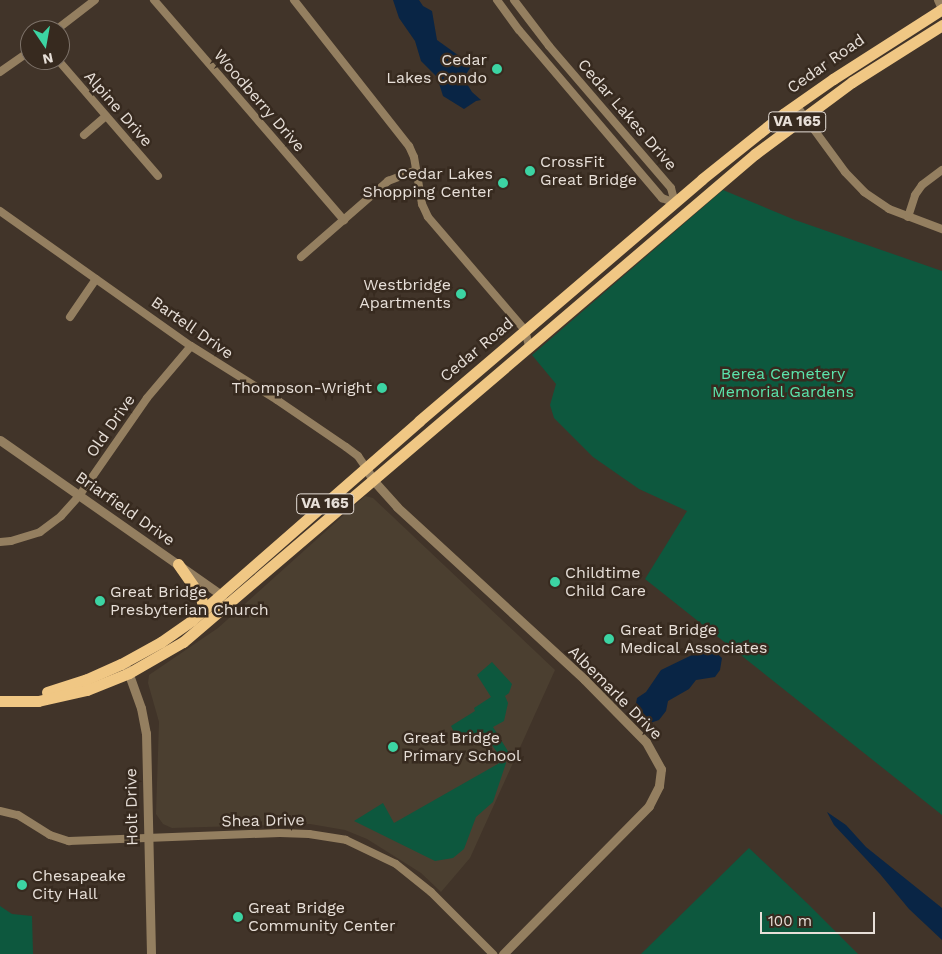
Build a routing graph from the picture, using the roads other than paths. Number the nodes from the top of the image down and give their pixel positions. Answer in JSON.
{"nodes":[{"id":1,"x":95,"y":0,"type":"edge"},
{"id":2,"x":154,"y":0,"type":"edge"},
{"id":3,"x":294,"y":0,"type":"edge"},
{"id":4,"x":498,"y":0,"type":"edge"},
{"id":5,"x":514,"y":0,"type":"edge"},
{"id":6,"x":938,"y":0,"type":"edge"},
{"id":7,"x":942,"y":9,"type":"edge"},
{"id":8,"x":69,"y":20,"type":"edge"},
{"id":9,"x":942,"y":25,"type":"edge"},
{"id":10,"x":20,"y":58,"type":"edge"},
{"id":11,"x":67,"y":70,"type":"edge"},
{"id":12,"x":0,"y":72,"type":"edge"},
{"id":13,"x":796,"y":105,"type":"junction"},
{"id":14,"x":106,"y":116,"type":"junction"},
{"id":15,"x":804,"y":116,"type":"junction"},
{"id":16,"x":84,"y":135,"type":"dead end"},
{"id":17,"x":416,"y":170,"type":"junction"},
{"id":18,"x":942,"y":170,"type":"edge"},
{"id":19,"x":158,"y":176,"type":"dead end"},
{"id":20,"x":706,"y":195,"type":"junction"},
{"id":21,"x":675,"y":203,"type":"junction"},
{"id":22,"x":1,"y":214,"type":"edge"},
{"id":23,"x":908,"y":217,"type":"junction"},
{"id":24,"x":344,"y":220,"type":"junction"},
{"id":25,"x":942,"y":229,"type":"edge"},
{"id":26,"x":301,"y":257,"type":"dead end"},
{"id":27,"x":96,"y":279,"type":"junction"},
{"id":28,"x":597,"y":288,"type":"junction"},
{"id":29,"x":70,"y":317,"type":"dead end"},
{"id":30,"x":526,"y":330,"type":"junction"},
{"id":31,"x":191,"y":346,"type":"junction"},
{"id":32,"x":529,"y":346,"type":"junction"},
{"id":33,"x":0,"y":440,"type":"edge"},
{"id":34,"x":366,"y":468,"type":"junction"},
{"id":35,"x":373,"y":480,"type":"junction"},
{"id":36,"x":79,"y":496,"type":"junction"},
{"id":37,"x":0,"y":542,"type":"edge"},
{"id":38,"x":178,"y":564,"type":"junction"},
{"id":39,"x":221,"y":595,"type":"junction"},
{"id":40,"x":225,"y":608,"type":"junction"},
{"id":41,"x":199,"y":614,"type":"junction"},
{"id":42,"x":124,"y":662,"type":"junction"},
{"id":43,"x":129,"y":673,"type":"junction"},
{"id":44,"x":27,"y":699,"type":"junction"},
{"id":45,"x":0,"y":701,"type":"edge"},
{"id":46,"x":0,"y":811,"type":"edge"},
{"id":47,"x":147,"y":838,"type":"junction"},
{"id":48,"x":151,"y":954,"type":"edge"},
{"id":49,"x":493,"y":954,"type":"edge"},
{"id":50,"x":503,"y":954,"type":"edge"}],
"edges":[{"from":1,"to":8,"type":"street"},
{"from":2,"to":24,"type":"street","name":"Woodberry Drive"},
{"from":3,"to":17,"type":"street"},
{"from":4,"to":21,"type":"street","name":"Cedar Lakes Drive"},
{"from":5,"to":21,"type":"street","name":"Cedar Lakes Drive"},
{"from":6,"to":7,"type":"street"},
{"from":7,"to":13,"type":"main road","name":"Cedar Road","number":"VA 165"},
{"from":9,"to":15,"type":"main road","name":"Cedar Road","number":"VA 165"},
{"from":10,"to":12,"type":"street"},
{"from":11,"to":14,"type":"street","name":"Alpine Drive"},
{"from":13,"to":15,"type":"street"},
{"from":13,"to":21,"type":"main road","name":"Cedar Road","number":"VA 165"},
{"from":14,"to":16,"type":"street"},
{"from":14,"to":19,"type":"street","name":"Alpine Drive"},
{"from":15,"to":20,"type":"main road","name":"Cedar Road","number":"VA 165"},
{"from":15,"to":23,"type":"street"},
{"from":17,"to":24,"type":"street"},
{"from":17,"to":30,"type":"street"},
{"from":18,"to":23,"type":"street"},
{"from":20,"to":21,"type":"main road"},
{"from":20,"to":28,"type":"main road","name":"Cedar Road","number":"VA 165"},
{"from":21,"to":28,"type":"main road"},
{"from":21,"to":30,"type":"main road","name":"Cedar Road","number":"VA 165"},
{"from":22,"to":27,"type":"street","name":"Bartell Drive"},
{"from":23,"to":25,"type":"street"},
{"from":24,"to":26,"type":"street"},
{"from":27,"to":29,"type":"street"},
{"from":27,"to":31,"type":"street","name":"Bartell Drive"},
{"from":28,"to":32,"type":"main road","name":"Cedar Road","number":"VA 165"},
{"from":30,"to":32,"type":"street"},
{"from":30,"to":34,"type":"main road","name":"Cedar Road","number":"VA 165"},
{"from":31,"to":34,"type":"street","name":"Bartell Drive"},
{"from":31,"to":36,"type":"street","name":"Old Drive"},
{"from":32,"to":35,"type":"main road","name":"Cedar Road","number":"VA 165"},
{"from":33,"to":36,"type":"street","name":"Briarfield Drive"},
{"from":34,"to":35,"type":"street","name":"Albemarle Drive"},
{"from":34,"to":39,"type":"main road","name":"Cedar Road","number":"VA 165"},
{"from":35,"to":40,"type":"main road","name":"Cedar Road","number":"VA 165"},
{"from":35,"to":50,"type":"street","name":"Albemarle Drive"},
{"from":36,"to":37,"type":"street","name":"Old Drive"},
{"from":36,"to":38,"type":"street","name":"Briarfield Drive"},
{"from":38,"to":39,"type":"street","name":"Briarfield Drive"},
{"from":38,"to":41,"type":"main road"},
{"from":39,"to":40,"type":"street"},
{"from":39,"to":41,"type":"main road","name":"Cedar Road","number":"VA 165"},
{"from":40,"to":43,"type":"main road","name":"Cedar Road","number":"VA 165"},
{"from":41,"to":42,"type":"main road","name":"Cedar Road","number":"VA 165"},
{"from":42,"to":43,"type":"street","name":"Holt Drive"},
{"from":42,"to":44,"type":"main road","name":"Cedar Road","number":"VA 165"},
{"from":43,"to":44,"type":"main road","name":"Cedar Road","number":"VA 165"},
{"from":43,"to":47,"type":"street","name":"Holt Drive"},
{"from":44,"to":45,"type":"main road","name":"Cedar Road","number":"VA 165"},
{"from":46,"to":47,"type":"street","name":"Shea Drive"},
{"from":47,"to":48,"type":"street","name":"Holt Drive"},
{"from":47,"to":49,"type":"street","name":"Shea Drive"}]}
